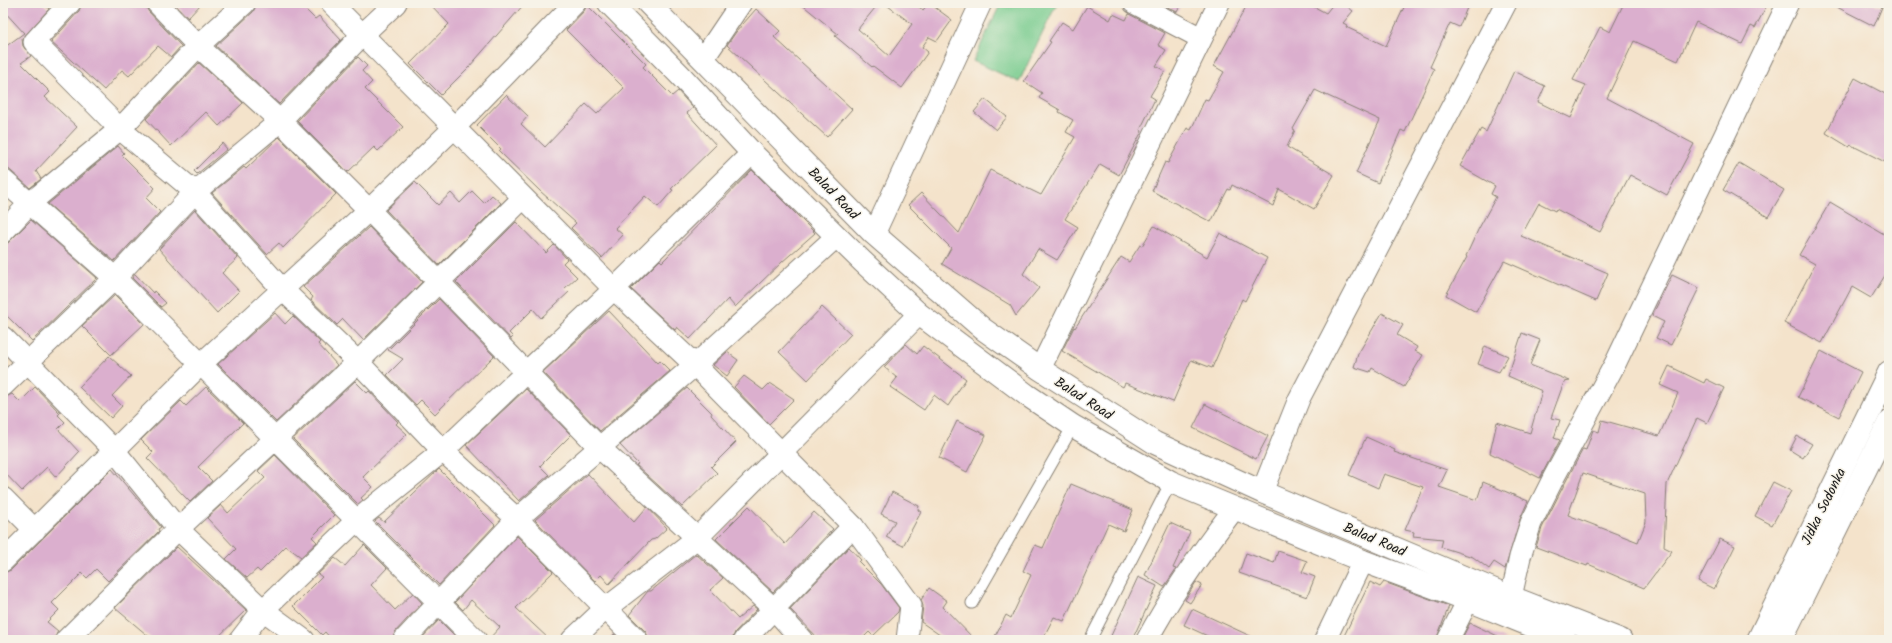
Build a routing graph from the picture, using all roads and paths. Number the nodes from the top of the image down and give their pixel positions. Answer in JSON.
{"nodes":[{"id":1,"x":70,"y":3,"type":"edge"},
{"id":2,"x":158,"y":3,"type":"edge"},
{"id":3,"x":245,"y":3,"type":"edge"},
{"id":4,"x":331,"y":3,"type":"edge"},
{"id":5,"x":396,"y":3,"type":"edge"},
{"id":6,"x":575,"y":3,"type":"edge"},
{"id":7,"x":609,"y":3,"type":"edge"},
{"id":8,"x":648,"y":3,"type":"edge"},
{"id":9,"x":741,"y":3,"type":"edge"},
{"id":10,"x":981,"y":3,"type":"edge"},
{"id":11,"x":1134,"y":3,"type":"edge"},
{"id":12,"x":1219,"y":3,"type":"edge"},
{"id":13,"x":1506,"y":3,"type":"edge"},
{"id":14,"x":1788,"y":3,"type":"edge"},
{"id":15,"x":363,"y":34,"type":"junction"},
{"id":16,"x":1201,"y":38,"type":"junction"},
{"id":17,"x":198,"y":46,"type":"junction"},
{"id":18,"x":704,"y":58,"type":"junction"},
{"id":19,"x":280,"y":121,"type":"junction"},
{"id":20,"x":455,"y":128,"type":"junction"},
{"id":21,"x":120,"y":129,"type":"junction"},
{"id":22,"x":752,"y":153,"type":"junction"},
{"id":23,"x":3,"y":180,"type":"edge"},
{"id":24,"x":195,"y":192,"type":"junction"},
{"id":25,"x":523,"y":198,"type":"junction"},
{"id":26,"x":30,"y":204,"type":"junction"},
{"id":27,"x":369,"y":210,"type":"junction"},
{"id":28,"x":3,"y":232,"type":"edge"},
{"id":29,"x":874,"y":234,"type":"junction"},
{"id":30,"x":836,"y":237,"type":"junction"},
{"id":31,"x":115,"y":278,"type":"junction"},
{"id":32,"x":438,"y":281,"type":"junction"},
{"id":33,"x":281,"y":288,"type":"junction"},
{"id":34,"x":614,"y":290,"type":"junction"},
{"id":35,"x":919,"y":314,"type":"junction"},
{"id":36,"x":3,"y":336,"type":"edge"},
{"id":37,"x":28,"y":360,"type":"junction"},
{"id":38,"x":358,"y":362,"type":"junction"},
{"id":39,"x":201,"y":364,"type":"junction"},
{"id":40,"x":695,"y":365,"type":"junction"},
{"id":41,"x":1040,"y":369,"type":"junction"},
{"id":42,"x":527,"y":372,"type":"junction"},
{"id":43,"x":1889,"y":372,"type":"edge"},
{"id":44,"x":3,"y":386,"type":"edge"},
{"id":45,"x":1889,"y":422,"type":"edge"},
{"id":46,"x":1073,"y":426,"type":"junction"},
{"id":47,"x":275,"y":439,"type":"junction"},
{"id":48,"x":600,"y":448,"type":"junction"},
{"id":49,"x":114,"y":450,"type":"junction"},
{"id":50,"x":443,"y":451,"type":"junction"},
{"id":51,"x":782,"y":454,"type":"junction"},
{"id":52,"x":1170,"y":482,"type":"junction"},
{"id":53,"x":1262,"y":492,"type":"junction"},
{"id":54,"x":3,"y":498,"type":"edge"},
{"id":55,"x":1234,"y":509,"type":"junction"},
{"id":56,"x":517,"y":519,"type":"junction"},
{"id":57,"x":356,"y":521,"type":"junction"},
{"id":58,"x":853,"y":526,"type":"junction"},
{"id":59,"x":178,"y":529,"type":"junction"},
{"id":60,"x":35,"y":530,"type":"junction"},
{"id":61,"x":697,"y":538,"type":"junction"},
{"id":62,"x":3,"y":561,"type":"edge"},
{"id":63,"x":1363,"y":561,"type":"junction"},
{"id":64,"x":1511,"y":597,"type":"junction"},
{"id":65,"x":1468,"y":600,"type":"junction"},
{"id":66,"x":439,"y":603,"type":"junction"},
{"id":67,"x":972,"y":603,"type":"dead end"},
{"id":68,"x":605,"y":609,"type":"junction"},
{"id":69,"x":774,"y":609,"type":"junction"},
{"id":70,"x":263,"y":610,"type":"junction"},
{"id":71,"x":66,"y":640,"type":"edge"},
{"id":72,"x":240,"y":640,"type":"edge"},
{"id":73,"x":304,"y":640,"type":"edge"},
{"id":74,"x":404,"y":640,"type":"edge"},
{"id":75,"x":476,"y":640,"type":"edge"},
{"id":76,"x":572,"y":640,"type":"edge"},
{"id":77,"x":637,"y":640,"type":"edge"},
{"id":78,"x":744,"y":640,"type":"edge"},
{"id":79,"x":802,"y":640,"type":"edge"},
{"id":80,"x":906,"y":640,"type":"edge"},
{"id":81,"x":1090,"y":640,"type":"edge"},
{"id":82,"x":1147,"y":640,"type":"edge"},
{"id":83,"x":1325,"y":640,"type":"edge"},
{"id":84,"x":1448,"y":640,"type":"edge"},
{"id":85,"x":1566,"y":640,"type":"edge"},
{"id":86,"x":1620,"y":640,"type":"edge"},
{"id":87,"x":1758,"y":640,"type":"edge"},
{"id":88,"x":1781,"y":640,"type":"edge"}],
"edges":[{"from":1,"to":21,"type":"street"},
{"from":2,"to":17,"type":"street"},
{"from":3,"to":17,"type":"street"},
{"from":4,"to":15,"type":"street"},
{"from":5,"to":15,"type":"street"},
{"from":6,"to":20,"type":"street"},
{"from":7,"to":22,"type":"main road","name":"Balad Road"},
{"from":8,"to":18,"type":"main road","name":"Balad Road"},
{"from":9,"to":18,"type":"street"},
{"from":10,"to":29,"type":"street"},
{"from":11,"to":16,"type":"street"},
{"from":12,"to":16,"type":"street"},
{"from":13,"to":53,"type":"street"},
{"from":14,"to":64,"type":"street"},
{"from":15,"to":19,"type":"street"},
{"from":15,"to":20,"type":"street"},
{"from":16,"to":41,"type":"street"},
{"from":17,"to":19,"type":"street"},
{"from":17,"to":21,"type":"street"},
{"from":18,"to":29,"type":"main road","name":"Balad Road"},
{"from":19,"to":24,"type":"street"},
{"from":19,"to":27,"type":"street"},
{"from":20,"to":25,"type":"street"},
{"from":20,"to":27,"type":"street"},
{"from":21,"to":24,"type":"street"},
{"from":21,"to":26,"type":"street"},
{"from":22,"to":30,"type":"main road","name":"Balad Road"},
{"from":22,"to":34,"type":"street"},
{"from":23,"to":26,"type":"street"},
{"from":24,"to":31,"type":"street"},
{"from":24,"to":33,"type":"street"},
{"from":25,"to":32,"type":"street"},
{"from":25,"to":34,"type":"street"},
{"from":26,"to":28,"type":"street"},
{"from":26,"to":31,"type":"street"},
{"from":27,"to":32,"type":"street"},
{"from":27,"to":33,"type":"street"},
{"from":29,"to":41,"type":"main road","name":"Balad Road"},
{"from":30,"to":35,"type":"main road","name":"Balad Road"},
{"from":30,"to":40,"type":"street"},
{"from":31,"to":37,"type":"street"},
{"from":31,"to":39,"type":"street"},
{"from":32,"to":38,"type":"street"},
{"from":32,"to":42,"type":"street"},
{"from":33,"to":38,"type":"street"},
{"from":33,"to":39,"type":"street"},
{"from":34,"to":40,"type":"street"},
{"from":34,"to":42,"type":"street"},
{"from":35,"to":46,"type":"main road","name":"Balad Road"},
{"from":35,"to":51,"type":"street"},
{"from":36,"to":37,"type":"street"},
{"from":37,"to":44,"type":"street"},
{"from":37,"to":49,"type":"street"},
{"from":38,"to":47,"type":"street"},
{"from":38,"to":50,"type":"street"},
{"from":39,"to":47,"type":"street"},
{"from":39,"to":49,"type":"street"},
{"from":40,"to":48,"type":"street"},
{"from":40,"to":51,"type":"street"},
{"from":41,"to":53,"type":"main road","name":"Balad Road"},
{"from":42,"to":48,"type":"street"},
{"from":42,"to":50,"type":"street"},
{"from":43,"to":87,"type":"main road","name":"Jidka Sodonka"},
{"from":45,"to":88,"type":"main road","name":"Jidka Sodonka"},
{"from":46,"to":52,"type":"main road","name":"Balad Road"},
{"from":46,"to":67,"type":"lane"},
{"from":47,"to":57,"type":"street"},
{"from":47,"to":59,"type":"street"},
{"from":48,"to":56,"type":"street"},
{"from":48,"to":61,"type":"street"},
{"from":49,"to":59,"type":"street"},
{"from":49,"to":60,"type":"street"},
{"from":50,"to":56,"type":"street"},
{"from":50,"to":57,"type":"street"},
{"from":51,"to":58,"type":"street"},
{"from":51,"to":61,"type":"street"},
{"from":52,"to":55,"type":"main road","name":"Balad Road"},
{"from":52,"to":81,"type":"lane"},
{"from":53,"to":64,"type":"main road","name":"Balad Road"},
{"from":54,"to":60,"type":"street"},
{"from":55,"to":63,"type":"main road","name":"Balad Road"},
{"from":55,"to":82,"type":"street"},
{"from":56,"to":66,"type":"street"},
{"from":56,"to":68,"type":"street"},
{"from":57,"to":66,"type":"street"},
{"from":57,"to":70,"type":"street"},
{"from":58,"to":69,"type":"street"},
{"from":58,"to":80,"type":"street"},
{"from":59,"to":70,"type":"street"},
{"from":59,"to":71,"type":"street"},
{"from":60,"to":62,"type":"street"},
{"from":61,"to":68,"type":"street"},
{"from":61,"to":69,"type":"street"},
{"from":63,"to":65,"type":"main road","name":"Balad Road"},
{"from":63,"to":83,"type":"street"},
{"from":64,"to":86,"type":"main road","name":"Balad Road"},
{"from":65,"to":84,"type":"street"},
{"from":65,"to":85,"type":"main road","name":"Balad Road"},
{"from":66,"to":74,"type":"street"},
{"from":66,"to":75,"type":"street"},
{"from":68,"to":76,"type":"street"},
{"from":68,"to":77,"type":"street"},
{"from":69,"to":78,"type":"street"},
{"from":69,"to":79,"type":"street"},
{"from":70,"to":72,"type":"street"},
{"from":70,"to":73,"type":"street"}]}
